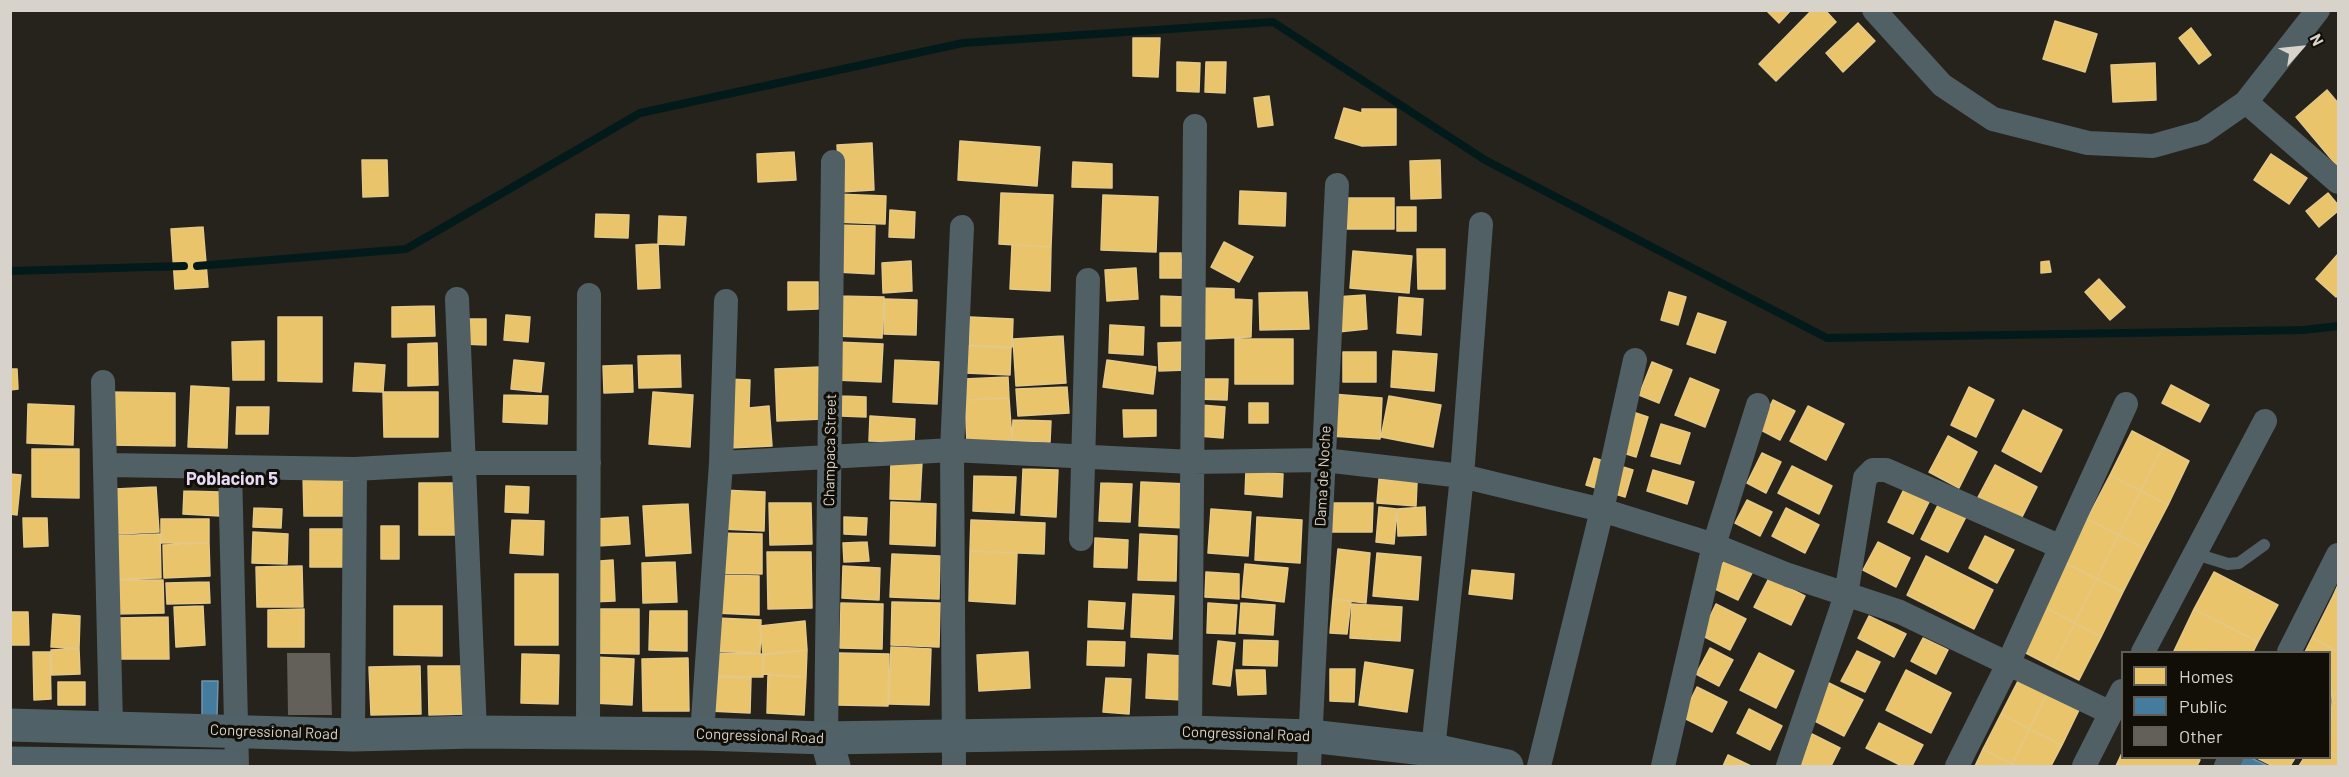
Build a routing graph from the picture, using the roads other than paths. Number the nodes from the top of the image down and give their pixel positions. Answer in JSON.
{"nodes":[{"id":1,"x":1874,"y":10,"type":"edge"},
{"id":2,"x":2318,"y":10,"type":"edge"},
{"id":3,"x":2246,"y":102,"type":"junction"},
{"id":4,"x":1195,"y":126,"type":"dead end"},
{"id":5,"x":833,"y":162,"type":"dead end"},
{"id":6,"x":2338,"y":182,"type":"edge"},
{"id":7,"x":1337,"y":185,"type":"dead end"},
{"id":8,"x":1481,"y":224,"type":"dead end"},
{"id":9,"x":962,"y":227,"type":"dead end"},
{"id":10,"x":1088,"y":280,"type":"dead end"},
{"id":11,"x":589,"y":296,"type":"dead end"},
{"id":12,"x":458,"y":299,"type":"dead end"},
{"id":13,"x":726,"y":301,"type":"dead end"},
{"id":14,"x":1635,"y":360,"type":"dead end"},
{"id":15,"x":103,"y":382,"type":"dead end"},
{"id":16,"x":2126,"y":404,"type":"dead end"},
{"id":17,"x":1758,"y":405,"type":"dead end"},
{"id":18,"x":2265,"y":421,"type":"dead end"},
{"id":19,"x":952,"y":450,"type":"junction"},
{"id":20,"x":1083,"y":457,"type":"junction"},
{"id":21,"x":830,"y":458,"type":"junction"},
{"id":22,"x":1324,"y":460,"type":"junction"},
{"id":23,"x":1192,"y":462,"type":"junction"},
{"id":24,"x":464,"y":463,"type":"junction"},
{"id":25,"x":721,"y":463,"type":"junction"},
{"id":26,"x":588,"y":464,"type":"junction"},
{"id":27,"x":106,"y":465,"type":"junction"},
{"id":28,"x":230,"y":468,"type":"junction"},
{"id":29,"x":355,"y":469,"type":"junction"},
{"id":30,"x":1462,"y":476,"type":"junction"},
{"id":31,"x":1602,"y":510,"type":"junction"},
{"id":32,"x":1081,"y":539,"type":"dead end"},
{"id":33,"x":1714,"y":545,"type":"junction"},
{"id":34,"x":2264,"y":545,"type":"dead end"},
{"id":35,"x":2061,"y":547,"type":"junction"},
{"id":36,"x":2196,"y":554,"type":"junction"},
{"id":37,"x":2338,"y":555,"type":"edge"},
{"id":38,"x":1846,"y":595,"type":"junction"},
{"id":39,"x":2144,"y":651,"type":"edge"},
{"id":40,"x":2290,"y":651,"type":"edge"},
{"id":41,"x":2007,"y":666,"type":"junction"},
{"id":42,"x":2121,"y":693,"type":"edge"},
{"id":43,"x":2111,"y":713,"type":"junction"},
{"id":44,"x":10,"y":725,"type":"edge"},
{"id":45,"x":111,"y":726,"type":"junction"},
{"id":46,"x":237,"y":731,"type":"junction"},
{"id":47,"x":475,"y":732,"type":"junction"},
{"id":48,"x":1190,"y":732,"type":"junction"},
{"id":49,"x":588,"y":734,"type":"junction"},
{"id":50,"x":702,"y":734,"type":"junction"},
{"id":51,"x":955,"y":734,"type":"junction"},
{"id":52,"x":353,"y":735,"type":"junction"},
{"id":53,"x":1433,"y":750,"type":"junction"},
{"id":54,"x":1310,"y":751,"type":"edge"},
{"id":55,"x":830,"y":752,"type":"edge"},
{"id":56,"x":10,"y":763,"type":"edge"},
{"id":57,"x":196,"y":766,"type":"edge"},
{"id":58,"x":229,"y":766,"type":"edge"},
{"id":59,"x":237,"y":766,"type":"edge"},
{"id":60,"x":954,"y":766,"type":"edge"},
{"id":61,"x":1507,"y":766,"type":"edge"},
{"id":62,"x":1539,"y":766,"type":"edge"},
{"id":63,"x":1663,"y":766,"type":"edge"},
{"id":64,"x":1788,"y":766,"type":"edge"},
{"id":65,"x":1957,"y":766,"type":"edge"},
{"id":66,"x":2084,"y":766,"type":"edge"}],
"edges":[{"from":1,"to":3,"type":"street"},
{"from":2,"to":3,"type":"street"},
{"from":3,"to":6,"type":"street"},
{"from":4,"to":23,"type":"street"},
{"from":5,"to":21,"type":"street","name":"Champaca Street"},
{"from":7,"to":22,"type":"street","name":"Dama de Noche"},
{"from":8,"to":30,"type":"street"},
{"from":9,"to":19,"type":"street"},
{"from":10,"to":20,"type":"street"},
{"from":11,"to":26,"type":"street"},
{"from":12,"to":24,"type":"street"},
{"from":13,"to":25,"type":"street"},
{"from":14,"to":31,"type":"street"},
{"from":15,"to":27,"type":"street"},
{"from":16,"to":35,"type":"street"},
{"from":17,"to":33,"type":"street"},
{"from":18,"to":36,"type":"street"},
{"from":19,"to":20,"type":"street"},
{"from":19,"to":21,"type":"street"},
{"from":19,"to":51,"type":"street"},
{"from":20,"to":23,"type":"street"},
{"from":20,"to":32,"type":"street"},
{"from":21,"to":25,"type":"street"},
{"from":21,"to":55,"type":"street","name":"Champaca Street"},
{"from":22,"to":23,"type":"street"},
{"from":22,"to":30,"type":"street"},
{"from":22,"to":54,"type":"street","name":"Dama de Noche"},
{"from":23,"to":48,"type":"street"},
{"from":24,"to":26,"type":"street"},
{"from":24,"to":29,"type":"street"},
{"from":24,"to":47,"type":"street"},
{"from":25,"to":50,"type":"street"},
{"from":26,"to":49,"type":"street"},
{"from":27,"to":28,"type":"street"},
{"from":27,"to":45,"type":"street"},
{"from":28,"to":29,"type":"street"},
{"from":28,"to":46,"type":"street"},
{"from":29,"to":52,"type":"street"},
{"from":30,"to":31,"type":"street"},
{"from":30,"to":53,"type":"street"},
{"from":31,"to":33,"type":"street"},
{"from":31,"to":62,"type":"street"},
{"from":33,"to":38,"type":"street"},
{"from":33,"to":63,"type":"street"},
{"from":34,"to":36,"type":"lane"},
{"from":35,"to":38,"type":"street"},
{"from":35,"to":41,"type":"street"},
{"from":36,"to":39,"type":"street"},
{"from":37,"to":40,"type":"street"},
{"from":38,"to":41,"type":"street"},
{"from":38,"to":64,"type":"street"},
{"from":41,"to":43,"type":"street"},
{"from":41,"to":65,"type":"street"},
{"from":42,"to":43,"type":"street"},
{"from":43,"to":66,"type":"street"},
{"from":44,"to":45,"type":"main road","name":"Congressional Road"},
{"from":45,"to":46,"type":"main road","name":"Congressional Road"},
{"from":46,"to":52,"type":"main road","name":"Congressional Road"},
{"from":46,"to":59,"type":"street"},
{"from":47,"to":49,"type":"main road","name":"Congressional Road"},
{"from":47,"to":52,"type":"main road","name":"Congressional Road"},
{"from":48,"to":51,"type":"main road","name":"Congressional Road"},
{"from":48,"to":54,"type":"main road","name":"Congressional Road"},
{"from":49,"to":50,"type":"main road","name":"Congressional Road"},
{"from":50,"to":55,"type":"main road","name":"Congressional Road"},
{"from":51,"to":55,"type":"main road","name":"Congressional Road"},
{"from":51,"to":60,"type":"street"},
{"from":53,"to":54,"type":"main road","name":"Congressional Road"},
{"from":53,"to":61,"type":"main road","name":"Congressional Road"},
{"from":56,"to":57,"type":"main road"},
{"from":57,"to":58,"type":"main road"}]}
